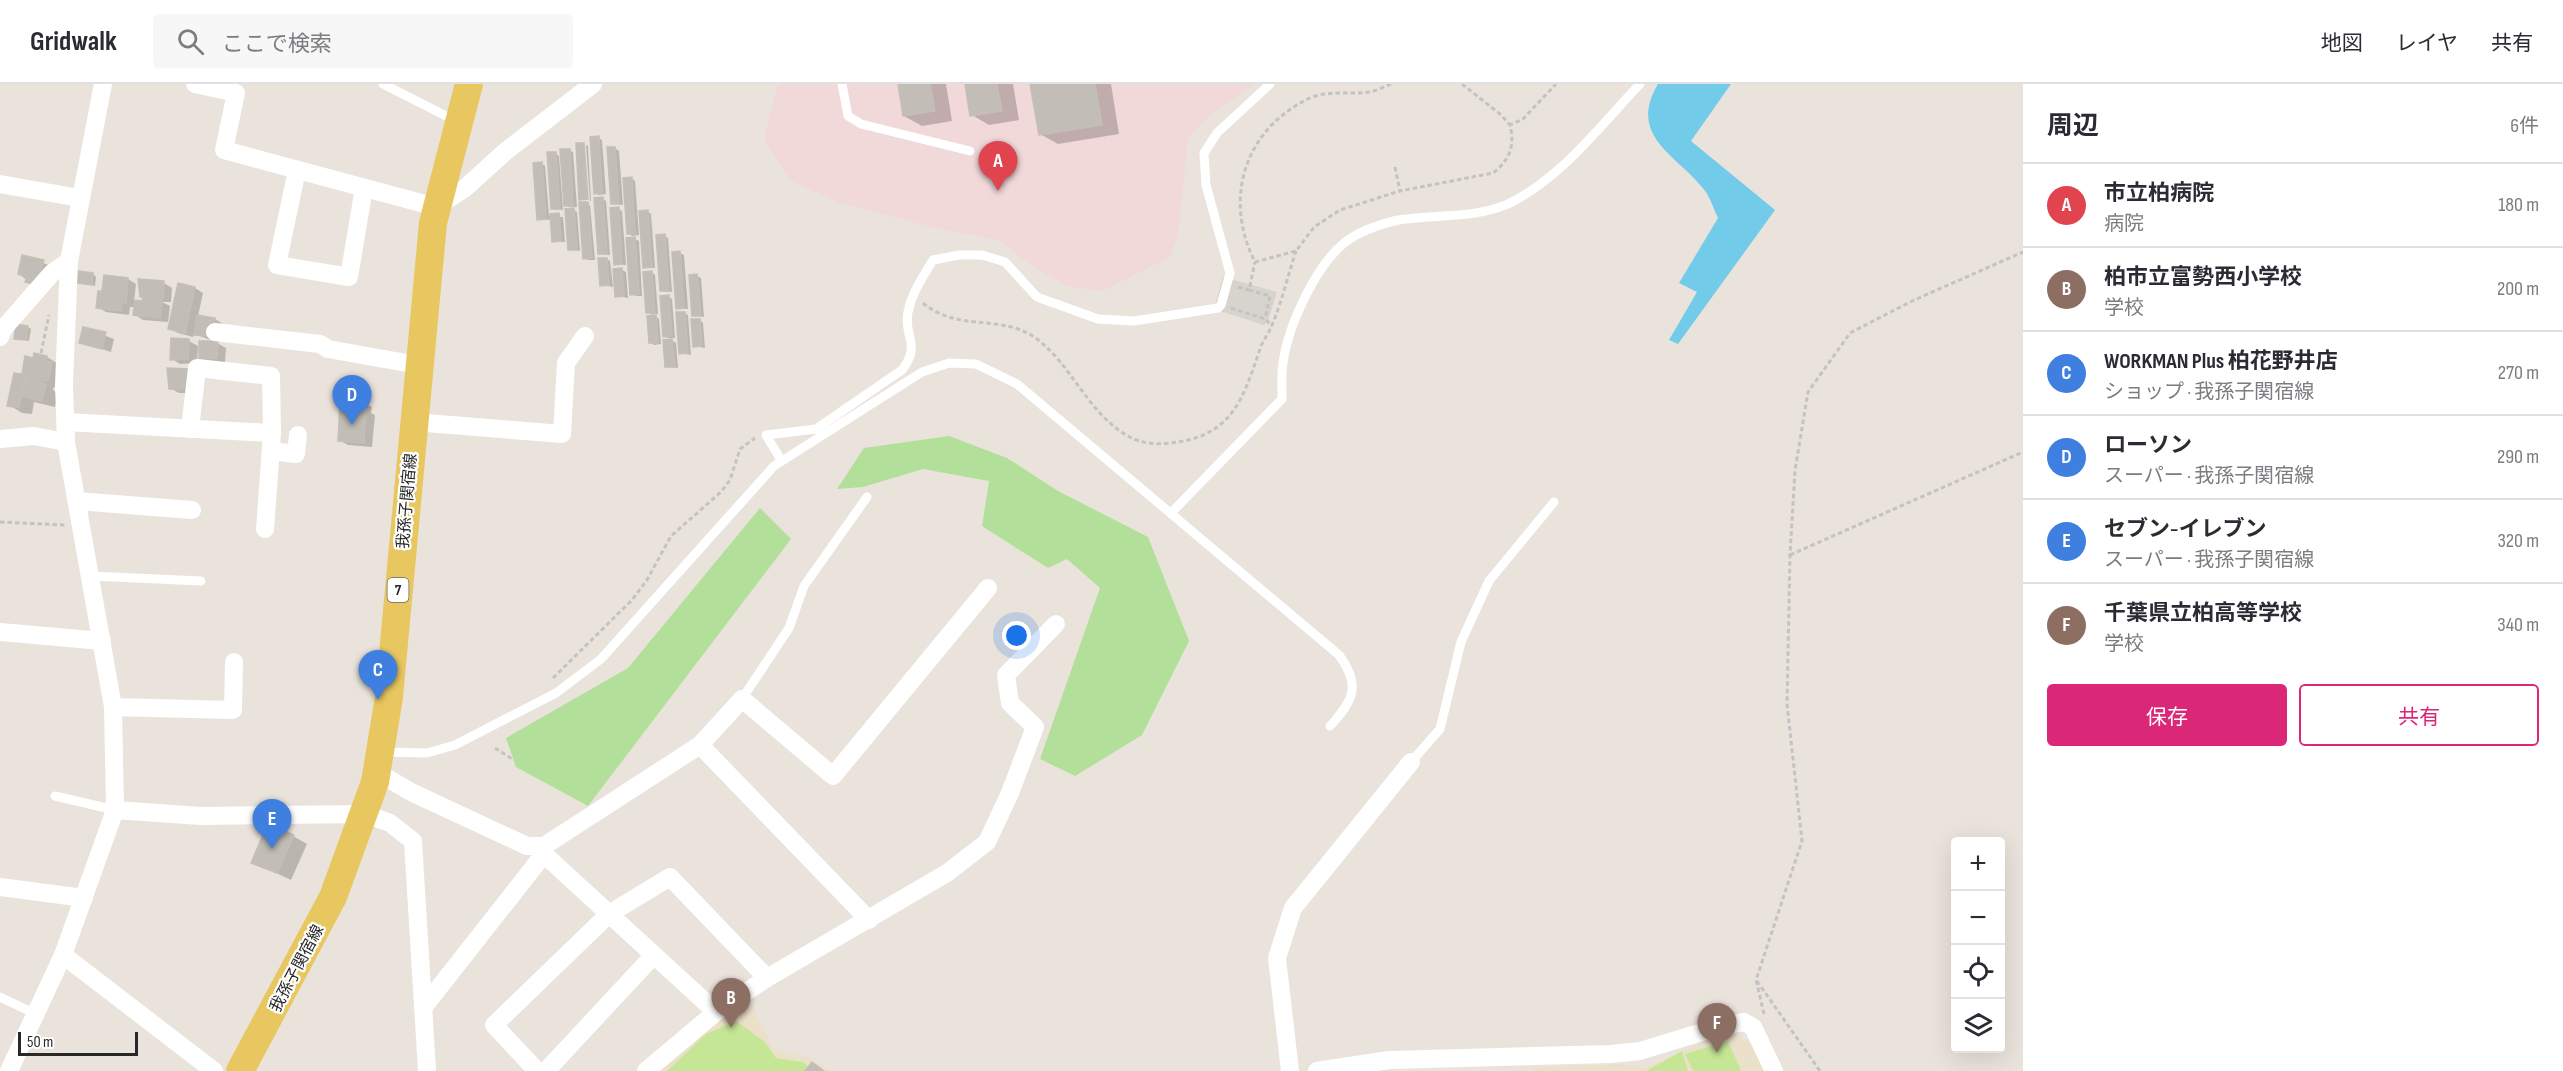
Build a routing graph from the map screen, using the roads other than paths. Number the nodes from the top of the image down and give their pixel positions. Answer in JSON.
{"nodes":[{"id":1,"x":103,"y":84,"type":"edge"},
{"id":2,"x":197,"y":84,"type":"edge"},
{"id":3,"x":383,"y":84,"type":"edge"},
{"id":4,"x":469,"y":84,"type":"edge"},
{"id":5,"x":594,"y":84,"type":"edge"},
{"id":6,"x":842,"y":84,"type":"edge"},
{"id":7,"x":1270,"y":84,"type":"edge"},
{"id":8,"x":1640,"y":84,"type":"edge"},
{"id":9,"x":458,"y":122,"type":"junction"},
{"id":10,"x":970,"y":151,"type":"dead end"},
{"id":11,"x":297,"y":170,"type":"junction"},
{"id":12,"x":0,"y":184,"type":"edge"},
{"id":13,"x":364,"y":188,"type":"junction"},
{"id":14,"x":80,"y":198,"type":"junction"},
{"id":15,"x":436,"y":207,"type":"junction"},
{"id":16,"x":69,"y":261,"type":"junction"},
{"id":17,"x":1,"y":331,"type":"edge"},
{"id":18,"x":215,"y":332,"type":"dead end"},
{"id":19,"x":585,"y":336,"type":"dead end"},
{"id":20,"x":418,"y":365,"type":"junction"},
{"id":21,"x":66,"y":422,"type":"junction"},
{"id":22,"x":414,"y":422,"type":"junction"},
{"id":23,"x":190,"y":429,"type":"junction"},
{"id":24,"x":298,"y":435,"type":"dead end"},
{"id":25,"x":0,"y":439,"type":"edge"},
{"id":26,"x":66,"y":442,"type":"junction"},
{"id":27,"x":271,"y":442,"type":"junction"},
{"id":28,"x":781,"y":460,"type":"junction"},
{"id":29,"x":867,"y":497,"type":"dead end"},
{"id":30,"x":77,"y":501,"type":"junction"},
{"id":31,"x":1554,"y":502,"type":"dead end"},
{"id":32,"x":192,"y":510,"type":"dead end"},
{"id":33,"x":1172,"y":512,"type":"junction"},
{"id":34,"x":265,"y":529,"type":"dead end"},
{"id":35,"x":91,"y":576,"type":"junction"},
{"id":36,"x":201,"y":581,"type":"dead end"},
{"id":37,"x":988,"y":588,"type":"dead end"},
{"id":38,"x":1056,"y":624,"type":"dead end"},
{"id":39,"x":0,"y":632,"type":"edge"},
{"id":40,"x":102,"y":641,"type":"junction"},
{"id":41,"x":234,"y":662,"type":"dead end"},
{"id":42,"x":742,"y":699,"type":"junction"},
{"id":43,"x":113,"y":707,"type":"junction"},
{"id":44,"x":1330,"y":726,"type":"dead end"},
{"id":45,"x":700,"y":745,"type":"junction"},
{"id":46,"x":379,"y":762,"type":"junction"},
{"id":47,"x":1411,"y":762,"type":"joint"},
{"id":48,"x":54,"y":796,"type":"dead end"},
{"id":49,"x":115,"y":810,"type":"junction"},
{"id":50,"x":365,"y":814,"type":"junction"},
{"id":51,"x":539,"y":850,"type":"junction"},
{"id":52,"x":0,"y":887,"type":"edge"},
{"id":53,"x":84,"y":898,"type":"junction"},
{"id":54,"x":609,"y":914,"type":"junction"},
{"id":55,"x":869,"y":920,"type":"junction"},
{"id":56,"x":63,"y":955,"type":"junction"},
{"id":57,"x":654,"y":955,"type":"junction"},
{"id":58,"x":767,"y":978,"type":"junction"},
{"id":59,"x":0,"y":997,"type":"edge"},
{"id":60,"x":423,"y":1008,"type":"junction"},
{"id":61,"x":716,"y":1012,"type":"junction"},
{"id":62,"x":36,"y":1014,"type":"junction"},
{"id":63,"x":235,"y":1070,"type":"edge"},
{"id":64,"x":9,"y":1071,"type":"edge"},
{"id":65,"x":427,"y":1071,"type":"edge"},
{"id":66,"x":537,"y":1071,"type":"edge"},
{"id":67,"x":546,"y":1071,"type":"edge"},
{"id":68,"x":646,"y":1071,"type":"edge"},
{"id":69,"x":1290,"y":1071,"type":"edge"},
{"id":70,"x":1317,"y":1071,"type":"edge"},
{"id":71,"x":1774,"y":1071,"type":"edge"}],
"edges":[{"from":1,"to":14,"type":"street"},
{"from":2,"to":11,"type":"street"},
{"from":3,"to":9,"type":"lane"},
{"from":4,"to":9,"type":"main road","name":"我孫子関宿線","number":"7"},
{"from":5,"to":15,"type":"street"},
{"from":6,"to":10,"type":"lane"},
{"from":7,"to":28,"type":"lane"},
{"from":8,"to":33,"type":"lane"},
{"from":9,"to":15,"type":"main road","name":"我孫子関宿線","number":"7"},
{"from":11,"to":13,"type":"street"},
{"from":11,"to":13,"type":"street"},
{"from":12,"to":14,"type":"street"},
{"from":13,"to":15,"type":"street"},
{"from":14,"to":16,"type":"street"},
{"from":15,"to":20,"type":"main road","name":"我孫子関宿線","number":"7"},
{"from":16,"to":17,"type":"street"},
{"from":16,"to":21,"type":"street"},
{"from":18,"to":20,"type":"street"},
{"from":19,"to":22,"type":"street"},
{"from":20,"to":22,"type":"main road","name":"我孫子関宿線","number":"7"},
{"from":21,"to":23,"type":"street"},
{"from":21,"to":26,"type":"street"},
{"from":22,"to":46,"type":"main road","name":"我孫子関宿線","number":"7"},
{"from":23,"to":27,"type":"street"},
{"from":23,"to":27,"type":"street"},
{"from":24,"to":27,"type":"street"},
{"from":25,"to":26,"type":"street"},
{"from":26,"to":30,"type":"street"},
{"from":27,"to":34,"type":"street"},
{"from":28,"to":33,"type":"lane"},
{"from":28,"to":46,"type":"lane"},
{"from":29,"to":42,"type":"lane"},
{"from":30,"to":32,"type":"street"},
{"from":30,"to":35,"type":"street"},
{"from":31,"to":47,"type":"lane"},
{"from":33,"to":44,"type":"lane"},
{"from":35,"to":36,"type":"lane"},
{"from":35,"to":40,"type":"street"},
{"from":37,"to":42,"type":"street"},
{"from":38,"to":55,"type":"street"},
{"from":39,"to":40,"type":"street"},
{"from":40,"to":43,"type":"street"},
{"from":41,"to":43,"type":"street"},
{"from":42,"to":45,"type":"street"},
{"from":43,"to":49,"type":"street"},
{"from":45,"to":51,"type":"street"},
{"from":45,"to":55,"type":"street"},
{"from":46,"to":50,"type":"main road","name":"我孫子関宿線","number":"7"},
{"from":46,"to":51,"type":"street"},
{"from":47,"to":69,"type":"street"},
{"from":48,"to":49,"type":"lane"},
{"from":49,"to":50,"type":"street"},
{"from":49,"to":53,"type":"street"},
{"from":50,"to":60,"type":"street"},
{"from":50,"to":63,"type":"main road","name":"我孫子関宿線","number":"7"},
{"from":51,"to":54,"type":"street"},
{"from":51,"to":60,"type":"street"},
{"from":52,"to":53,"type":"street"},
{"from":53,"to":56,"type":"street"},
{"from":54,"to":57,"type":"street"},
{"from":54,"to":58,"type":"street"},
{"from":54,"to":66,"type":"street"},
{"from":55,"to":58,"type":"street"},
{"from":56,"to":62,"type":"street"},
{"from":56,"to":63,"type":"street"},
{"from":57,"to":61,"type":"street"},
{"from":57,"to":67,"type":"street"},
{"from":58,"to":61,"type":"street"},
{"from":59,"to":62,"type":"lane"},
{"from":60,"to":65,"type":"street"},
{"from":61,"to":68,"type":"street"},
{"from":62,"to":64,"type":"street"},
{"from":70,"to":71,"type":"street"}]}
